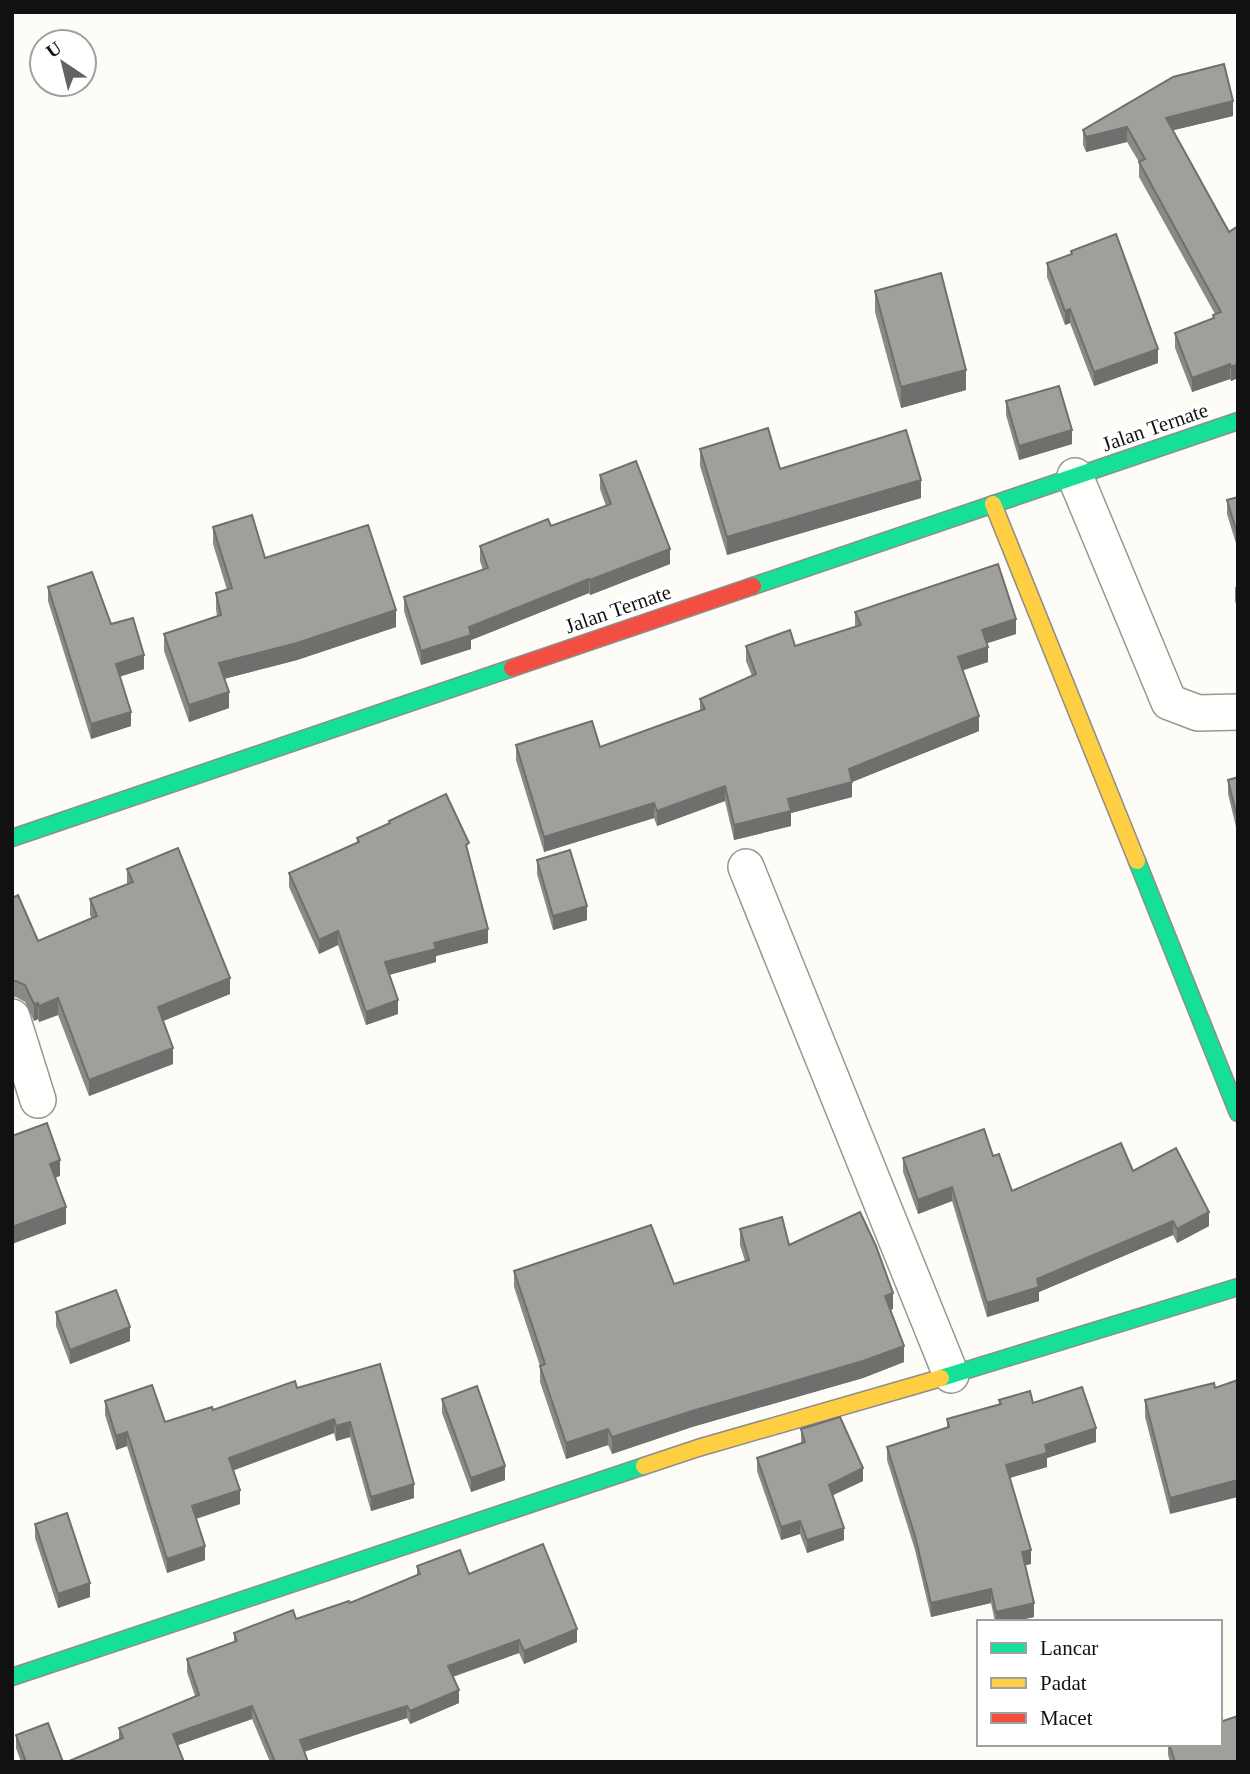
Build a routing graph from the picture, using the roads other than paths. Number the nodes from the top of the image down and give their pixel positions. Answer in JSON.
{"nodes":[{"id":1,"x":1238,"y":421,"type":"edge"},
{"id":2,"x":1075,"y":476,"type":"junction"},
{"id":3,"x":993,"y":504,"type":"junction"},
{"id":4,"x":1238,"y":712,"type":"edge"},
{"id":5,"x":12,"y":838,"type":"edge"},
{"id":6,"x":746,"y":867,"type":"dead end"},
{"id":7,"x":12,"y":1017,"type":"edge"},
{"id":8,"x":37,"y":1100,"type":"dead end"},
{"id":9,"x":1238,"y":1113,"type":"edge"},
{"id":10,"x":1238,"y":1287,"type":"edge"},
{"id":11,"x":951,"y":1375,"type":"junction"},
{"id":12,"x":12,"y":1677,"type":"edge"}],
"edges":[{"from":1,"to":2,"type":"street","name":"Jalan Ternate"},
{"from":2,"to":3,"type":"street","name":"Jalan Ternate"},
{"from":2,"to":4,"type":"street"},
{"from":3,"to":5,"type":"street","name":"Jalan Ternate"},
{"from":3,"to":9,"type":"street"},
{"from":6,"to":11,"type":"street"},
{"from":7,"to":8,"type":"street"},
{"from":10,"to":11,"type":"street"},
{"from":11,"to":12,"type":"street"}]}
